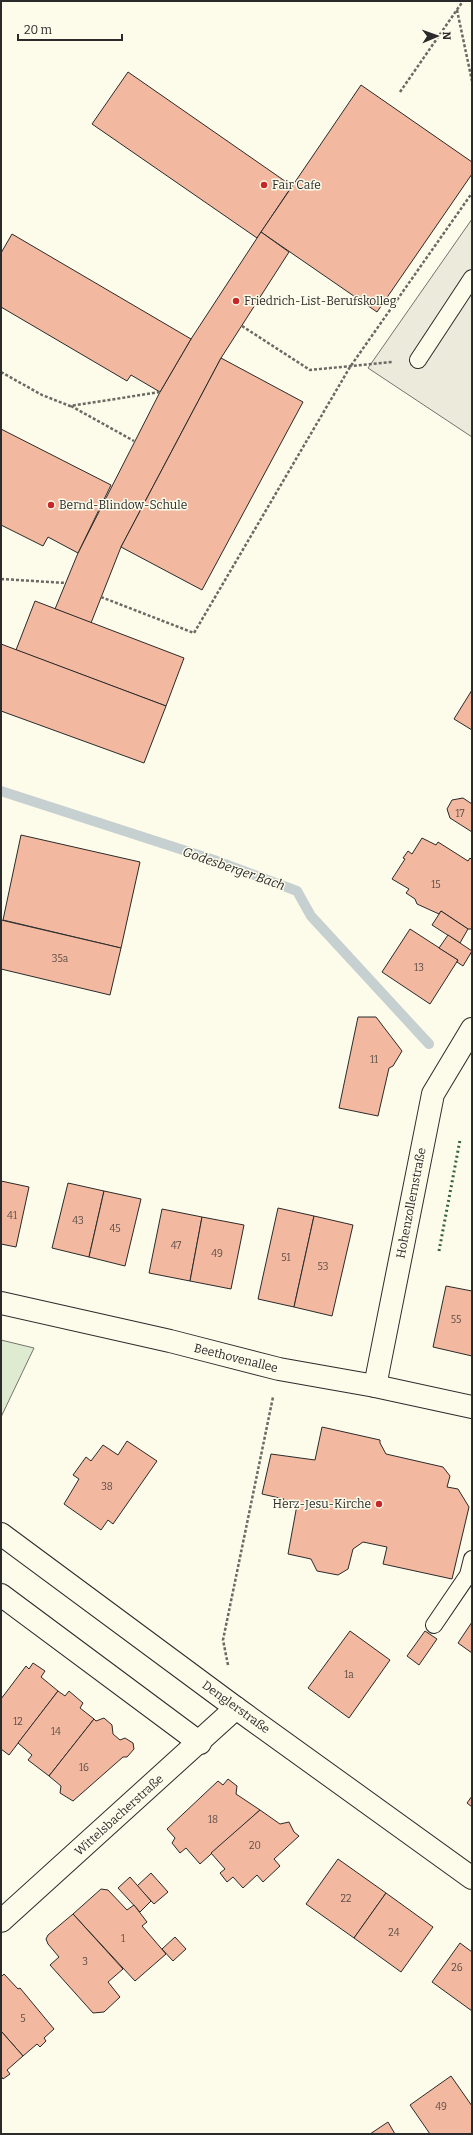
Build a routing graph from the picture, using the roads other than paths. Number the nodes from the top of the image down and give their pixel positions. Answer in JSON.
{"nodes":[{"id":1,"x":472,"y":278,"type":"edge"},
{"id":2,"x":418,"y":360,"type":"road end"},
{"id":3,"x":472,"y":1029,"type":"edge"},
{"id":4,"x":1,"y":1303,"type":"edge"},
{"id":5,"x":375,"y":1386,"type":"junction"},
{"id":6,"x":472,"y":1408,"type":"edge"},
{"id":7,"x":1,"y":1534,"type":"edge"},
{"id":8,"x":472,"y":1559,"type":"edge"},
{"id":9,"x":1,"y":1595,"type":"edge"},
{"id":10,"x":434,"y":1625,"type":"dead end"},
{"id":11,"x":236,"y":1708,"type":"junction"},
{"id":12,"x":200,"y":1743,"type":"junction"},
{"id":13,"x":472,"y":1878,"type":"edge"},
{"id":14,"x":1,"y":1921,"type":"edge"}],
"edges":[{"from":1,"to":2,"type":"lane"},
{"from":3,"to":5,"type":"street","name":"Hohenzollernstraße"},
{"from":4,"to":5,"type":"street","name":"Beethovenallee"},
{"from":5,"to":6,"type":"street","name":"Beethovenallee"},
{"from":7,"to":11,"type":"street","name":"Denglerstraße"},
{"from":8,"to":10,"type":"lane"},
{"from":9,"to":12,"type":"street"},
{"from":11,"to":12,"type":"street","name":"Wittelsbacherstraße"},
{"from":11,"to":13,"type":"street","name":"Denglerstraße"},
{"from":12,"to":14,"type":"street","name":"Wittelsbacherstraße"}]}
